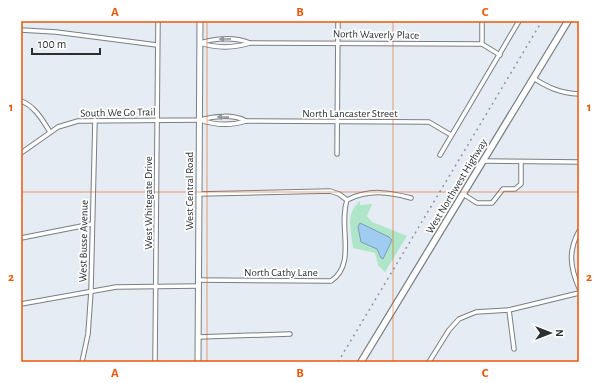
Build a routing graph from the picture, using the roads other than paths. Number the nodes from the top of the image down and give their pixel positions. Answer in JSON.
{"nodes":[{"id":1,"x":158,"y":21,"type":"edge"},
{"id":2,"x":200,"y":21,"type":"edge"},
{"id":3,"x":338,"y":21,"type":"edge"},
{"id":4,"x":482,"y":21,"type":"edge"},
{"id":5,"x":519,"y":21,"type":"edge"},
{"id":6,"x":568,"y":21,"type":"edge"},
{"id":7,"x":21,"y":30,"type":"edge"},
{"id":8,"x":200,"y":42,"type":"junction"},
{"id":9,"x":337,"y":42,"type":"junction"},
{"id":10,"x":250,"y":43,"type":"junction"},
{"id":11,"x":482,"y":44,"type":"junction"},
{"id":12,"x":157,"y":45,"type":"junction"},
{"id":13,"x":500,"y":55,"type":"junction"},
{"id":14,"x":533,"y":78,"type":"junction"},
{"id":15,"x":579,"y":94,"type":"edge"},
{"id":16,"x":21,"y":100,"type":"edge"},
{"id":17,"x":95,"y":120,"type":"junction"},
{"id":18,"x":157,"y":120,"type":"junction"},
{"id":19,"x":200,"y":120,"type":"junction"},
{"id":20,"x":246,"y":121,"type":"junction"},
{"id":21,"x":337,"y":122,"type":"junction"},
{"id":22,"x":50,"y":132,"type":"junction"},
{"id":23,"x":451,"y":135,"type":"junction"},
{"id":24,"x":21,"y":153,"type":"edge"},
{"id":25,"x":337,"y":154,"type":"dead end"},
{"id":26,"x":440,"y":155,"type":"dead end"},
{"id":27,"x":483,"y":161,"type":"junction"},
{"id":28,"x":521,"y":162,"type":"junction"},
{"id":29,"x":579,"y":162,"type":"edge"},
{"id":30,"x":199,"y":194,"type":"junction"},
{"id":31,"x":463,"y":194,"type":"junction"},
{"id":32,"x":412,"y":198,"type":"dead end"},
{"id":33,"x":347,"y":200,"type":"junction"},
{"id":34,"x":92,"y":224,"type":"junction"},
{"id":35,"x":579,"y":231,"type":"edge"},
{"id":36,"x":21,"y":238,"type":"edge"},
{"id":37,"x":198,"y":283,"type":"junction"},
{"id":38,"x":157,"y":286,"type":"junction"},
{"id":39,"x":579,"y":288,"type":"edge"},
{"id":40,"x":90,"y":291,"type":"junction"},
{"id":41,"x":579,"y":293,"type":"edge"},
{"id":42,"x":21,"y":304,"type":"edge"},
{"id":43,"x":509,"y":310,"type":"junction"},
{"id":44,"x":290,"y":334,"type":"dead end"},
{"id":45,"x":198,"y":336,"type":"junction"},
{"id":46,"x":514,"y":349,"type":"dead end"},
{"id":47,"x":82,"y":362,"type":"edge"},
{"id":48,"x":155,"y":362,"type":"edge"},
{"id":49,"x":198,"y":362,"type":"edge"},
{"id":50,"x":361,"y":362,"type":"edge"},
{"id":51,"x":429,"y":362,"type":"edge"}],
"edges":[{"from":1,"to":12,"type":"street"},
{"from":2,"to":8,"type":"main road","name":"West Central Road"},
{"from":3,"to":9,"type":"street"},
{"from":4,"to":11,"type":"street"},
{"from":5,"to":13,"type":"street"},
{"from":6,"to":14,"type":"main road","name":"West Northwest Highway"},
{"from":7,"to":12,"type":"street"},
{"from":10,"to":8,"type":"street","name":"North Waverly Place","one_way":true},
{"from":8,"to":10,"type":"street","name":"North Waverly Place"},
{"from":8,"to":19,"type":"main road","name":"West Central Road"},
{"from":9,"to":10,"type":"street","name":"North Waverly Place"},
{"from":9,"to":11,"type":"street","name":"North Waverly Place"},
{"from":9,"to":21,"type":"street"},
{"from":11,"to":13,"type":"street"},
{"from":12,"to":18,"type":"street"},
{"from":13,"to":23,"type":"street"},
{"from":14,"to":15,"type":"street"},
{"from":14,"to":27,"type":"main road","name":"West Northwest Highway"},
{"from":16,"to":22,"type":"street"},
{"from":17,"to":18,"type":"street","name":"South We Go Trail"},
{"from":17,"to":22,"type":"street","name":"South We Go Trail"},
{"from":17,"to":34,"type":"street","name":"West Busse Avenue"},
{"from":18,"to":19,"type":"street","name":"South We Go Trail"},
{"from":18,"to":38,"type":"street","name":"West Whitegate Drive"},
{"from":19,"to":20,"type":"street","name":"North Lancaster Street"},
{"from":20,"to":19,"type":"street","name":"North Lancaster Street","one_way":true},
{"from":19,"to":30,"type":"main road","name":"West Central Road"},
{"from":20,"to":21,"type":"street","name":"North Lancaster Street"},
{"from":21,"to":23,"type":"street","name":"North Lancaster Street"},
{"from":21,"to":25,"type":"street"},
{"from":22,"to":24,"type":"street","name":"South We Go Trail"},
{"from":23,"to":26,"type":"street"},
{"from":27,"to":28,"type":"street"},
{"from":27,"to":31,"type":"main road","name":"West Northwest Highway"},
{"from":28,"to":29,"type":"street"},
{"from":28,"to":31,"type":"street"},
{"from":30,"to":33,"type":"street"},
{"from":30,"to":37,"type":"main road","name":"West Central Road"},
{"from":31,"to":50,"type":"main road","name":"West Northwest Highway"},
{"from":32,"to":33,"type":"street"},
{"from":33,"to":37,"type":"street","name":"North Cathy Lane"},
{"from":34,"to":36,"type":"street"},
{"from":34,"to":40,"type":"street","name":"West Busse Avenue"},
{"from":35,"to":39,"type":"street"},
{"from":37,"to":38,"type":"street","name":"North Cathy Lane"},
{"from":37,"to":45,"type":"main road","name":"West Central Road"},
{"from":38,"to":40,"type":"street","name":"North Cathy Lane"},
{"from":38,"to":48,"type":"street","name":"West Whitegate Drive"},
{"from":40,"to":42,"type":"street","name":"North Cathy Lane"},
{"from":40,"to":47,"type":"street","name":"West Busse Avenue"},
{"from":41,"to":43,"type":"street"},
{"from":43,"to":46,"type":"street"},
{"from":43,"to":51,"type":"street"},
{"from":44,"to":45,"type":"street"},
{"from":45,"to":49,"type":"main road","name":"West Central Road"}]}
